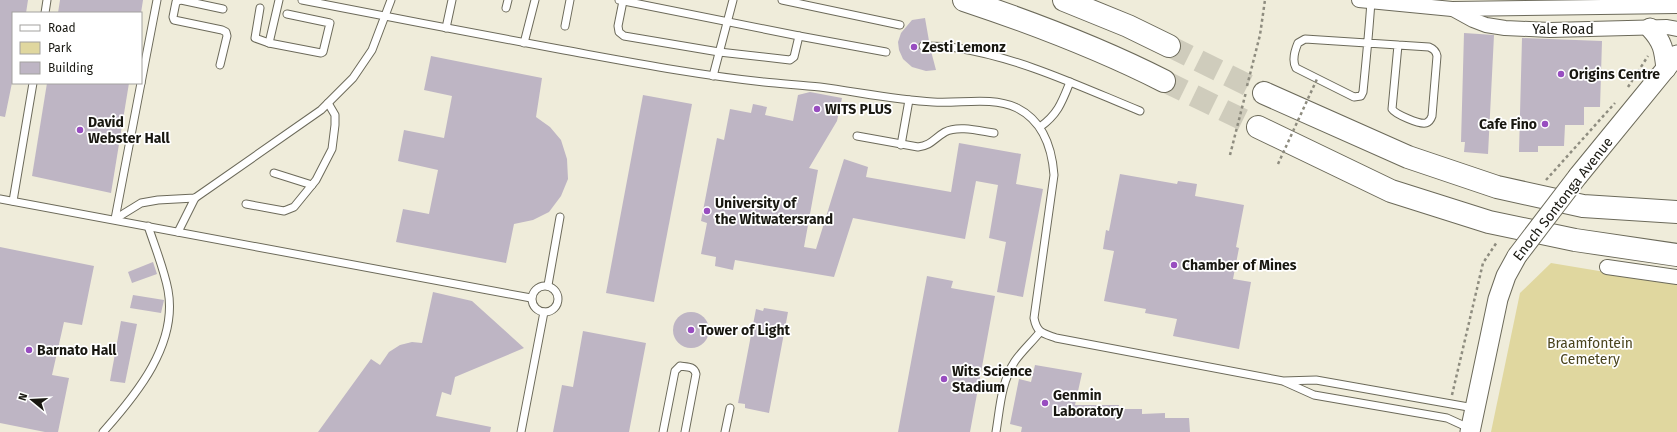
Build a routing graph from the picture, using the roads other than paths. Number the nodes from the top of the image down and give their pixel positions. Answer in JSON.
{"nodes":[{"id":1,"x":47,"y":0,"type":"edge"},
{"id":2,"x":157,"y":0,"type":"edge"},
{"id":3,"x":180,"y":0,"type":"edge"},
{"id":4,"x":279,"y":0,"type":"edge"},
{"id":5,"x":302,"y":0,"type":"edge"},
{"id":6,"x":391,"y":0,"type":"edge"},
{"id":7,"x":452,"y":0,"type":"edge"},
{"id":8,"x":508,"y":0,"type":"edge"},
{"id":9,"x":536,"y":0,"type":"edge"},
{"id":10,"x":570,"y":0,"type":"edge"},
{"id":11,"x":621,"y":0,"type":"edge"},
{"id":12,"x":733,"y":0,"type":"edge"},
{"id":13,"x":782,"y":0,"type":"edge"},
{"id":14,"x":964,"y":0,"type":"edge"},
{"id":15,"x":1064,"y":0,"type":"edge"},
{"id":16,"x":1365,"y":1,"type":"edge"},
{"id":17,"x":1451,"y":5,"type":"edge"},
{"id":18,"x":1677,"y":6,"type":"edge"},
{"id":19,"x":260,"y":8,"type":"dead end"},
{"id":20,"x":506,"y":8,"type":"dead end"},
{"id":21,"x":223,"y":9,"type":"dead end"},
{"id":22,"x":45,"y":12,"type":"edge"},
{"id":23,"x":287,"y":14,"type":"dead end"},
{"id":24,"x":386,"y":16,"type":"junction"},
{"id":25,"x":728,"y":22,"type":"junction"},
{"id":26,"x":900,"y":25,"type":"dead end"},
{"id":27,"x":565,"y":26,"type":"dead end"},
{"id":28,"x":446,"y":28,"type":"junction"},
{"id":29,"x":1650,"y":28,"type":"junction"},
{"id":30,"x":1677,"y":29,"type":"edge"},
{"id":31,"x":799,"y":36,"type":"junction"},
{"id":32,"x":269,"y":42,"type":"junction"},
{"id":33,"x":524,"y":43,"type":"junction"},
{"id":34,"x":1368,"y":43,"type":"junction"},
{"id":35,"x":1398,"y":45,"type":"junction"},
{"id":36,"x":923,"y":46,"type":"dead end"},
{"id":37,"x":1169,"y":46,"type":"tunnel mouth"},
{"id":38,"x":719,"y":52,"type":"junction"},
{"id":39,"x":886,"y":52,"type":"dead end"},
{"id":40,"x":1671,"y":62,"type":"edge"},
{"id":41,"x":220,"y":65,"type":"dead end"},
{"id":42,"x":713,"y":76,"type":"junction"},
{"id":43,"x":142,"y":78,"type":"edge"},
{"id":44,"x":1164,"y":81,"type":"tunnel mouth"},
{"id":45,"x":1070,"y":82,"type":"junction"},
{"id":46,"x":33,"y":84,"type":"edge"},
{"id":47,"x":141,"y":84,"type":"edge"},
{"id":48,"x":1264,"y":93,"type":"tunnel mouth"},
{"id":49,"x":909,"y":100,"type":"junction"},
{"id":50,"x":328,"y":103,"type":"junction"},
{"id":51,"x":1140,"y":112,"type":"dead end"},
{"id":52,"x":1040,"y":127,"type":"junction"},
{"id":53,"x":1258,"y":128,"type":"tunnel mouth"},
{"id":54,"x":994,"y":133,"type":"dead end"},
{"id":55,"x":857,"y":136,"type":"dead end"},
{"id":56,"x":901,"y":145,"type":"junction"},
{"id":57,"x":274,"y":173,"type":"dead end"},
{"id":58,"x":312,"y":185,"type":"junction"},
{"id":59,"x":195,"y":198,"type":"junction"},
{"id":60,"x":0,"y":199,"type":"edge"},
{"id":61,"x":12,"y":201,"type":"junction"},
{"id":62,"x":246,"y":204,"type":"dead end"},
{"id":63,"x":1677,"y":204,"type":"edge"},
{"id":64,"x":1638,"y":209,"type":"junction"},
{"id":65,"x":1677,"y":212,"type":"edge"},
{"id":66,"x":560,"y":218,"type":"dead end"},
{"id":67,"x":114,"y":219,"type":"junction"},
{"id":68,"x":148,"y":226,"type":"junction"},
{"id":69,"x":178,"y":232,"type":"junction"},
{"id":70,"x":1629,"y":247,"type":"junction"},
{"id":71,"x":1677,"y":249,"type":"edge"},
{"id":72,"x":1677,"y":255,"type":"edge"},
{"id":73,"x":1607,"y":267,"type":"dead end"},
{"id":74,"x":1677,"y":277,"type":"edge"},
{"id":75,"x":548,"y":285,"type":"junction"},
{"id":76,"x":531,"y":298,"type":"junction"},
{"id":77,"x":544,"y":312,"type":"junction"},
{"id":78,"x":1040,"y":332,"type":"junction"},
{"id":79,"x":1283,"y":381,"type":"junction"},
{"id":80,"x":730,"y":408,"type":"dead end"},
{"id":81,"x":1475,"y":408,"type":"junction"},
{"id":82,"x":1470,"y":430,"type":"edge"},
{"id":83,"x":103,"y":432,"type":"edge"},
{"id":84,"x":522,"y":432,"type":"edge"},
{"id":85,"x":663,"y":432,"type":"edge"},
{"id":86,"x":685,"y":432,"type":"edge"},
{"id":87,"x":725,"y":432,"type":"edge"},
{"id":88,"x":996,"y":432,"type":"edge"}],
"edges":[{"from":1,"to":22,"type":"lane"},
{"from":2,"to":43,"type":"lane"},
{"from":3,"to":21,"type":"lane"},
{"from":3,"to":41,"type":"lane"},
{"from":4,"to":32,"type":"lane"},
{"from":5,"to":24,"type":"lane"},
{"from":6,"to":24,"type":"lane"},
{"from":7,"to":28,"type":"lane"},
{"from":8,"to":20,"type":"lane"},
{"from":9,"to":33,"type":"lane"},
{"from":10,"to":27,"type":"lane"},
{"from":11,"to":25,"type":"lane"},
{"from":11,"to":38,"type":"lane"},
{"from":12,"to":25,"type":"lane"},
{"from":13,"to":26,"type":"lane"},
{"from":14,"to":44,"type":"highway"},
{"from":15,"to":37,"type":"highway"},
{"from":16,"to":17,"type":"street","name":"Yale Road"},
{"from":16,"to":34,"type":"lane"},
{"from":17,"to":18,"type":"street","name":"Yale Road"},
{"from":17,"to":29,"type":"street","name":"Yale Road"},
{"from":19,"to":32,"type":"lane"},
{"from":23,"to":32,"type":"lane"},
{"from":24,"to":28,"type":"lane"},
{"from":24,"to":50,"type":"lane"},
{"from":25,"to":31,"type":"lane"},
{"from":25,"to":38,"type":"lane"},
{"from":28,"to":33,"type":"lane"},
{"from":29,"to":30,"type":"street","name":"Yale Road"},
{"from":29,"to":40,"type":"main road"},
{"from":31,"to":38,"type":"lane"},
{"from":31,"to":39,"type":"lane"},
{"from":33,"to":42,"type":"lane"},
{"from":34,"to":34,"type":"lane"},
{"from":34,"to":35,"type":"lane"},
{"from":35,"to":35,"type":"lane"},
{"from":36,"to":45,"type":"lane"},
{"from":38,"to":42,"type":"lane"},
{"from":40,"to":81,"type":"main road","name":"Enoch Sontonga Avenue","bridge":true},
{"from":42,"to":49,"type":"lane"},
{"from":45,"to":51,"type":"lane"},
{"from":45,"to":52,"type":"lane"},
{"from":46,"to":61,"type":"lane"},
{"from":47,"to":67,"type":"lane"},
{"from":48,"to":64,"type":"highway"},
{"from":49,"to":52,"type":"lane"},
{"from":49,"to":56,"type":"lane"},
{"from":50,"to":58,"type":"lane"},
{"from":50,"to":59,"type":"lane"},
{"from":52,"to":78,"type":"lane"},
{"from":53,"to":70,"type":"highway"},
{"from":54,"to":56,"type":"lane"},
{"from":55,"to":56,"type":"lane"},
{"from":57,"to":58,"type":"lane"},
{"from":58,"to":62,"type":"lane"},
{"from":59,"to":67,"type":"lane"},
{"from":59,"to":69,"type":"lane"},
{"from":60,"to":61,"type":"lane"},
{"from":61,"to":67,"type":"lane"},
{"from":63,"to":64,"type":"highway"},
{"from":64,"to":65,"type":"highway"},
{"from":66,"to":75,"type":"lane"},
{"from":67,"to":68,"type":"lane"},
{"from":68,"to":69,"type":"lane"},
{"from":68,"to":83,"type":"lane"},
{"from":69,"to":76,"type":"lane"},
{"from":70,"to":71,"type":"highway"},
{"from":70,"to":72,"type":"highway"},
{"from":73,"to":74,"type":"street"},
{"from":75,"to":76,"type":"lane"},
{"from":75,"to":77,"type":"lane"},
{"from":76,"to":77,"type":"lane"},
{"from":77,"to":84,"type":"lane"},
{"from":78,"to":79,"type":"lane"},
{"from":78,"to":88,"type":"lane"},
{"from":79,"to":81,"type":"lane"},
{"from":79,"to":82,"type":"lane"},
{"from":80,"to":87,"type":"lane"},
{"from":81,"to":82,"type":"main road","name":"Enoch Sontonga Avenue"},
{"from":85,"to":86,"type":"lane"}]}
